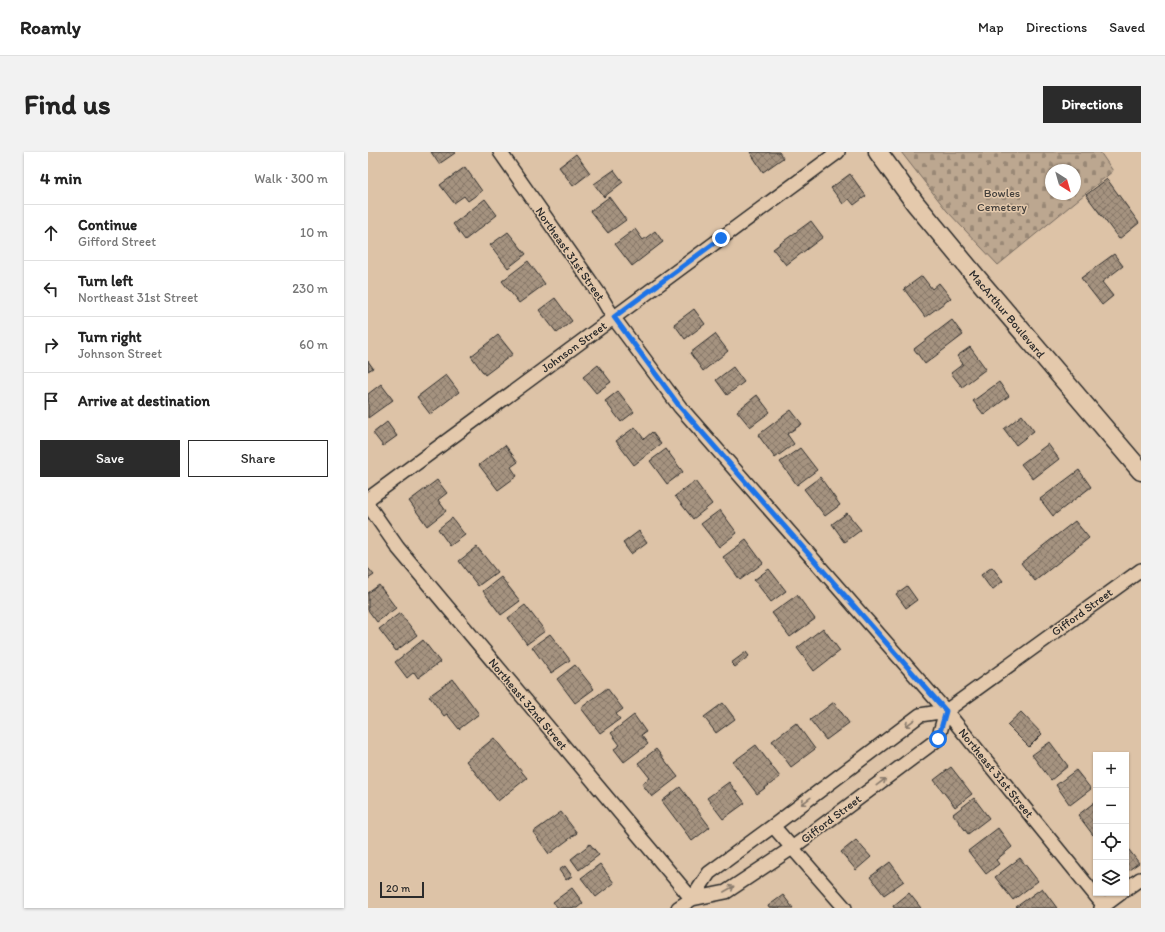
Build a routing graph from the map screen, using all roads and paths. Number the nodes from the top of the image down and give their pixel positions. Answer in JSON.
{"nodes":[{"id":1,"x":500,"y":152,"type":"edge"},
{"id":2,"x":838,"y":152,"type":"edge"},
{"id":3,"x":878,"y":152,"type":"edge"},
{"id":4,"x":614,"y":317,"type":"junction"},
{"id":5,"x":1141,"y":471,"type":"edge"},
{"id":6,"x":368,"y":499,"type":"edge"},
{"id":7,"x":368,"y":505,"type":"edge"},
{"id":8,"x":1141,"y":570,"type":"edge"},
{"id":9,"x":946,"y":711,"type":"junction"},
{"id":10,"x":773,"y":826,"type":"junction"},
{"id":11,"x":792,"y":848,"type":"junction"},
{"id":12,"x":1140,"y":879,"type":"edge"},
{"id":13,"x":1129,"y":887,"type":"edge"},
{"id":14,"x":1117,"y":896,"type":"edge"},
{"id":15,"x":692,"y":899,"type":"junction"},
{"id":16,"x":1103,"y":907,"type":"edge"},
{"id":17,"x":678,"y":908,"type":"edge"},
{"id":18,"x":845,"y":908,"type":"edge"}],
"edges":[{"from":1,"to":4,"type":"street","name":"Northeast 31st Street"},
{"from":2,"to":4,"type":"street","name":"Johnson Street"},
{"from":3,"to":5,"type":"main road","name":"MacArthur Boulevard"},
{"from":4,"to":6,"type":"street","name":"Johnson Street"},
{"from":4,"to":9,"type":"street","name":"Northeast 31st Street"},
{"from":7,"to":15,"type":"street","name":"Northeast 32nd Street"},
{"from":8,"to":9,"type":"street","name":"Gifford Street"},
{"from":9,"to":10,"type":"street","name":"Gifford Street","one_way":true},
{"from":11,"to":9,"type":"street","name":"Gifford Street","one_way":true},
{"from":9,"to":16,"type":"street","name":"Northeast 31st Street"},
{"from":10,"to":11,"type":"street"},
{"from":10,"to":15,"type":"street","name":"Gifford Street"},
{"from":15,"to":11,"type":"street","name":"Gifford Street","one_way":true},
{"from":11,"to":18,"type":"street"},
{"from":12,"to":13,"type":"street"},
{"from":14,"to":16,"type":"street"},
{"from":15,"to":17,"type":"street","name":"Gifford Street"}]}
